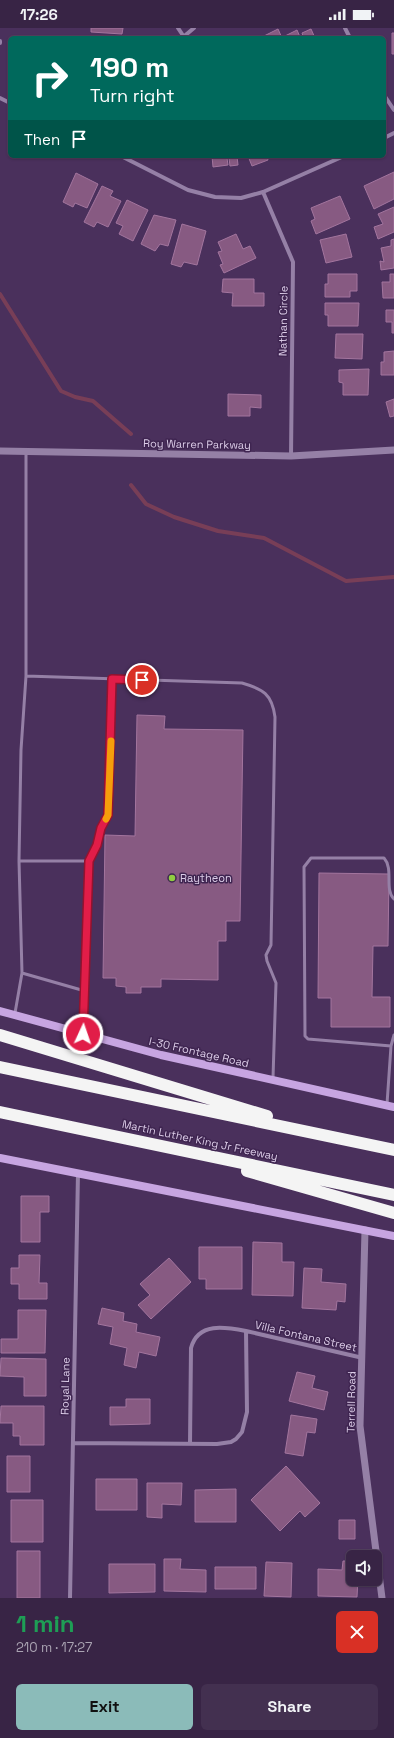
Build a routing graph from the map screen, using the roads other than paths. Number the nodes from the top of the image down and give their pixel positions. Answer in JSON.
{"nodes":[{"id":1,"x":194,"y":28,"type":"edge"},
{"id":2,"x":184,"y":36,"type":"edge"},
{"id":3,"x":386,"y":98,"type":"edge"},
{"id":4,"x":394,"y":110,"type":"edge"},
{"id":5,"x":125,"y":158,"type":"edge"},
{"id":6,"x":340,"y":158,"type":"edge"},
{"id":7,"x":263,"y":192,"type":"junction"},
{"id":8,"x":394,"y":450,"type":"edge"},
{"id":9,"x":0,"y":452,"type":"edge"},
{"id":10,"x":26,"y":452,"type":"junction"},
{"id":11,"x":291,"y":456,"type":"junction"},
{"id":12,"x":26,"y":676,"type":"junction"},
{"id":13,"x":112,"y":679,"type":"junction"},
{"id":14,"x":19,"y":861,"type":"junction"},
{"id":15,"x":89,"y":861,"type":"junction"},
{"id":16,"x":394,"y":899,"type":"edge"},
{"id":17,"x":22,"y":973,"type":"junction"},
{"id":18,"x":85,"y":991,"type":"junction"},
{"id":19,"x":0,"y":1011,"type":"edge"},
{"id":20,"x":14,"y":1015,"type":"junction"},
{"id":21,"x":83,"y":1034,"type":"junction"},
{"id":22,"x":0,"y":1035,"type":"edge"},
{"id":23,"x":394,"y":1035,"type":"edge"},
{"id":24,"x":391,"y":1046,"type":"junction"},
{"id":25,"x":0,"y":1067,"type":"edge"},
{"id":26,"x":273,"y":1080,"type":"junction"},
{"id":27,"x":390,"y":1106,"type":"edge"},
{"id":28,"x":0,"y":1112,"type":"edge"},
{"id":29,"x":346,"y":1140,"type":"junction"},
{"id":30,"x":146,"y":1142,"type":"junction"},
{"id":31,"x":394,"y":1150,"type":"edge"},
{"id":32,"x":0,"y":1158,"type":"edge"},
{"id":33,"x":78,"y":1174,"type":"junction"},
{"id":34,"x":394,"y":1195,"type":"edge"},
{"id":35,"x":394,"y":1213,"type":"edge"},
{"id":36,"x":365,"y":1230,"type":"junction"},
{"id":37,"x":394,"y":1236,"type":"edge"},
{"id":38,"x":246,"y":1331,"type":"junction"},
{"id":39,"x":363,"y":1358,"type":"junction"},
{"id":40,"x":73,"y":1443,"type":"junction"},
{"id":41,"x":190,"y":1444,"type":"junction"},
{"id":42,"x":70,"y":1598,"type":"edge"},
{"id":43,"x":382,"y":1598,"type":"edge"}],
"edges":[{"from":1,"to":2,"type":"street"},
{"from":3,"to":4,"type":"street"},
{"from":5,"to":7,"type":"street"},
{"from":6,"to":7,"type":"street"},
{"from":7,"to":11,"type":"street","name":"Nathan Circle"},
{"from":8,"to":11,"type":"street","name":"Roy Warren Parkway"},
{"from":9,"to":10,"type":"street","name":"Roy Warren Parkway"},
{"from":10,"to":11,"type":"street","name":"Roy Warren Parkway"},
{"from":10,"to":12,"type":"lane"},
{"from":12,"to":13,"type":"lane"},
{"from":12,"to":14,"type":"lane"},
{"from":13,"to":15,"type":"lane"},
{"from":13,"to":26,"type":"lane"},
{"from":14,"to":15,"type":"lane"},
{"from":14,"to":17,"type":"lane"},
{"from":15,"to":18,"type":"lane"},
{"from":16,"to":24,"type":"lane"},
{"from":17,"to":18,"type":"lane"},
{"from":17,"to":20,"type":"lane"},
{"from":18,"to":21,"type":"lane"},
{"from":19,"to":20,"type":"main road","name":"I-30 Frontage Road"},
{"from":20,"to":21,"type":"main road","name":"I-30 Frontage Road"},
{"from":21,"to":26,"type":"main road","name":"I-30 Frontage Road"},
{"from":22,"to":29,"type":"highway"},
{"from":23,"to":24,"type":"lane"},
{"from":24,"to":27,"type":"lane"},
{"from":25,"to":29,"type":"highway"},
{"from":26,"to":27,"type":"main road","name":"I-30 Frontage Road"},
{"from":28,"to":30,"type":"highway","name":"Martin Luther King Jr Freeway"},
{"from":29,"to":31,"type":"highway"},
{"from":30,"to":34,"type":"highway","name":"Martin Luther King Jr Freeway"},
{"from":30,"to":35,"type":"highway"},
{"from":32,"to":33,"type":"main road"},
{"from":33,"to":36,"type":"main road"},
{"from":33,"to":40,"type":"street","name":"Royal Lane"},
{"from":36,"to":37,"type":"main road"},
{"from":36,"to":39,"type":"street","name":"Terrell Road"},
{"from":38,"to":39,"type":"street","name":"Villa Fontana Street"},
{"from":38,"to":41,"type":"street","name":"Villa Fontana Street"},
{"from":38,"to":41,"type":"street","name":"Villa Fontana Street"},
{"from":39,"to":43,"type":"street","name":"Terrell Road"},
{"from":40,"to":41,"type":"street","name":"Villa Fontana Street"},
{"from":40,"to":42,"type":"street","name":"Royal Lane"}]}
